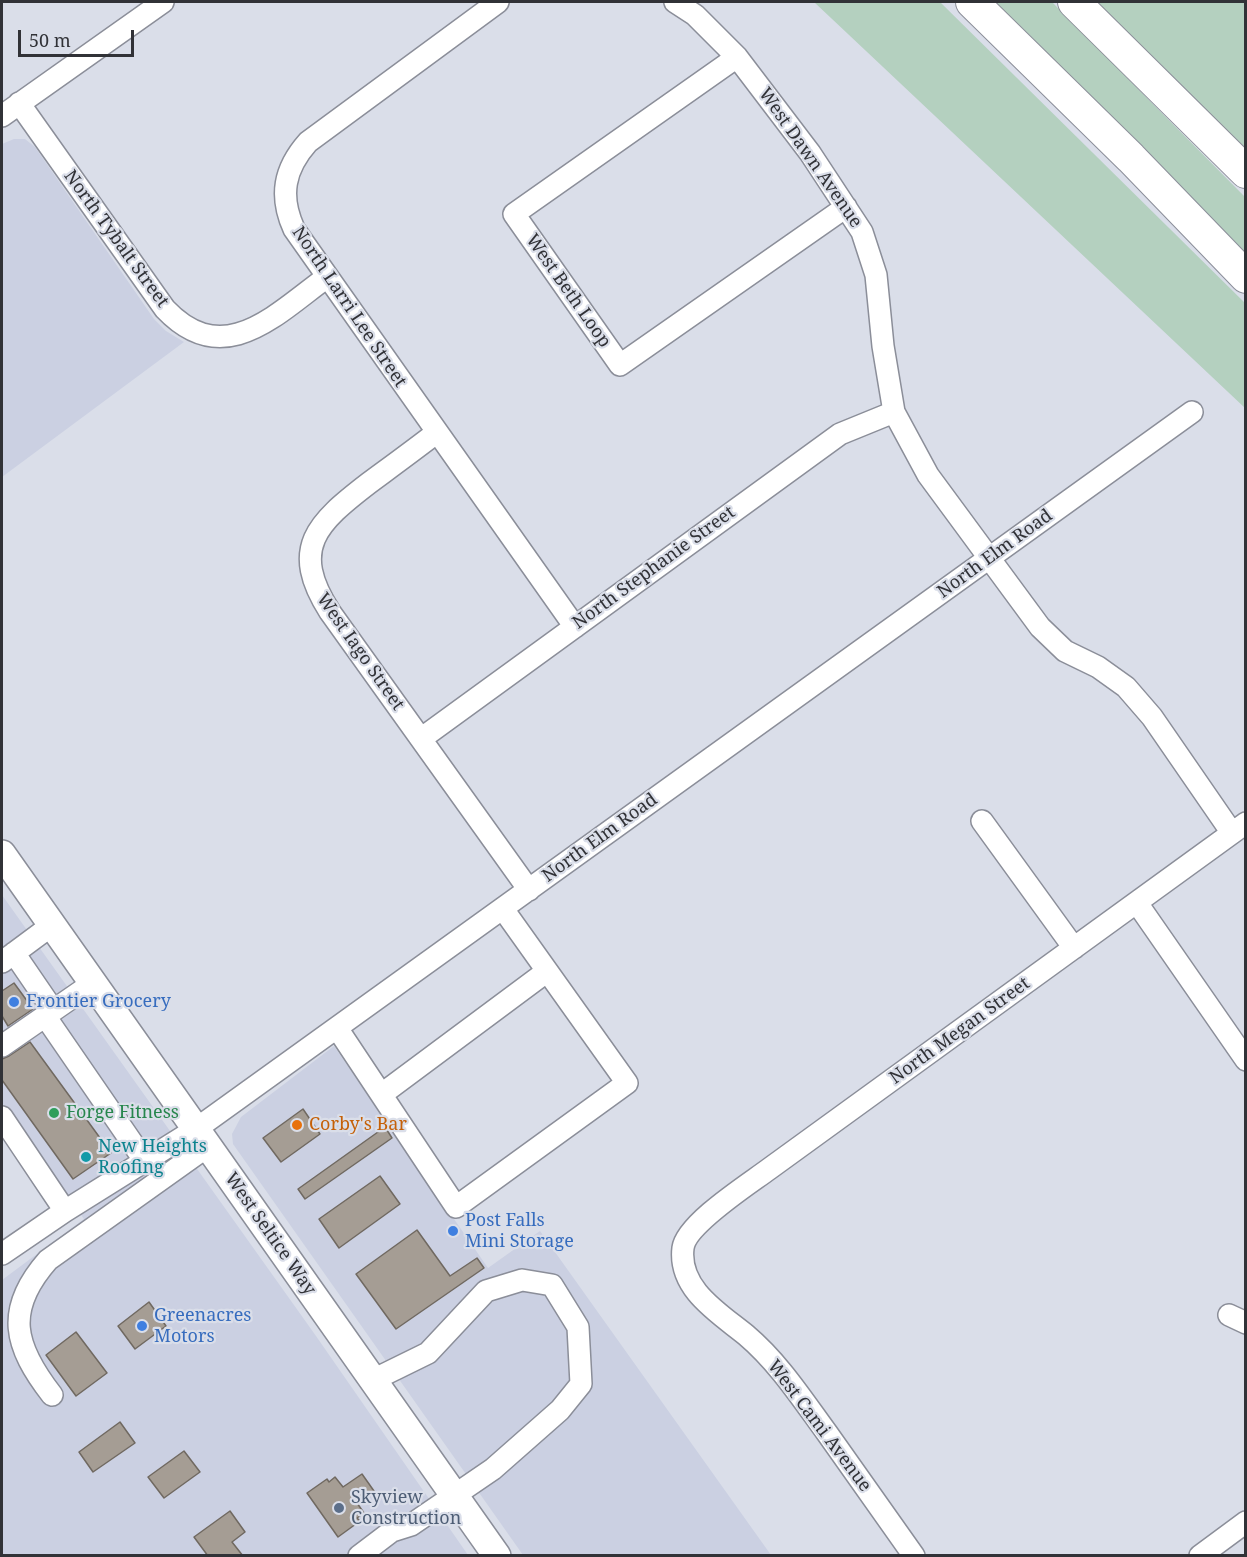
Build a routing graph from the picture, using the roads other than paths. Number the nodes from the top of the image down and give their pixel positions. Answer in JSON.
{"nodes":[{"id":1,"x":164,"y":2,"type":"edge"},
{"id":2,"x":498,"y":2,"type":"edge"},
{"id":3,"x":675,"y":2,"type":"edge"},
{"id":4,"x":972,"y":2,"type":"edge"},
{"id":5,"x":1074,"y":2,"type":"edge"},
{"id":6,"x":737,"y":57,"type":"junction"},
{"id":7,"x":19,"y":103,"type":"junction"},
{"id":8,"x":2,"y":116,"type":"edge"},
{"id":9,"x":1245,"y":172,"type":"edge"},
{"id":10,"x":846,"y":207,"type":"junction"},
{"id":11,"x":327,"y":277,"type":"junction"},
{"id":12,"x":1245,"y":277,"type":"edge"},
{"id":13,"x":894,"y":412,"type":"junction"},
{"id":14,"x":1192,"y":412,"type":"dead end"},
{"id":15,"x":436,"y":433,"type":"junction"},
{"id":16,"x":990,"y":559,"type":"junction"},
{"id":17,"x":575,"y":627,"type":"junction"},
{"id":18,"x":422,"y":738,"type":"junction"},
{"id":19,"x":982,"y":821,"type":"dead end"},
{"id":20,"x":1239,"y":828,"type":"edge"},
{"id":21,"x":2,"y":854,"type":"edge"},
{"id":22,"x":529,"y":890,"type":"junction"},
{"id":23,"x":1137,"y":903,"type":"junction"},
{"id":24,"x":503,"y":909,"type":"junction"},
{"id":25,"x":52,"y":926,"type":"junction"},
{"id":26,"x":1074,"y":948,"type":"junction"},
{"id":27,"x":8,"y":958,"type":"edge"},
{"id":28,"x":546,"y":972,"type":"junction"},
{"id":29,"x":93,"y":983,"type":"junction"},
{"id":30,"x":49,"y":1013,"type":"junction"},
{"id":31,"x":337,"y":1028,"type":"junction"},
{"id":32,"x":2,"y":1046,"type":"edge"},
{"id":33,"x":1245,"y":1060,"type":"edge"},
{"id":34,"x":382,"y":1094,"type":"junction"},
{"id":35,"x":2,"y":1117,"type":"edge"},
{"id":36,"x":202,"y":1137,"type":"junction"},
{"id":37,"x":144,"y":1160,"type":"junction"},
{"id":38,"x":64,"y":1211,"type":"junction"},
{"id":39,"x":683,"y":1246,"type":"joint"},
{"id":40,"x":2,"y":1254,"type":"edge"},
{"id":41,"x":373,"y":1380,"type":"junction"},
{"id":42,"x":52,"y":1395,"type":"dead end"},
{"id":43,"x":454,"y":1496,"type":"junction"},
{"id":44,"x":1245,"y":1522,"type":"edge"},
{"id":45,"x":1209,"y":1553,"type":"edge"},
{"id":46,"x":359,"y":1556,"type":"edge"},
{"id":47,"x":497,"y":1556,"type":"edge"},
{"id":48,"x":914,"y":1556,"type":"edge"}],
"edges":[{"from":1,"to":7,"type":"street"},
{"from":2,"to":11,"type":"street","name":"North Larri Lee Street"},
{"from":3,"to":6,"type":"street","name":"West Dawn Avenue"},
{"from":4,"to":12,"type":"highway"},
{"from":5,"to":9,"type":"highway"},
{"from":6,"to":10,"type":"street","name":"West Dawn Avenue"},
{"from":6,"to":10,"type":"street","name":"West Beth Loop"},
{"from":7,"to":8,"type":"street"},
{"from":7,"to":11,"type":"street","name":"North Tybalt Street"},
{"from":10,"to":13,"type":"street","name":"West Dawn Avenue"},
{"from":11,"to":15,"type":"street","name":"North Larri Lee Street"},
{"from":13,"to":16,"type":"street","name":"West Dawn Avenue"},
{"from":13,"to":17,"type":"street","name":"North Stephanie Street"},
{"from":14,"to":16,"type":"street","name":"North Elm Road"},
{"from":15,"to":17,"type":"street","name":"North Larri Lee Street"},
{"from":15,"to":18,"type":"street","name":"West Iago Street"},
{"from":16,"to":20,"type":"street","name":"West Dawn Avenue"},
{"from":16,"to":22,"type":"street","name":"North Elm Road"},
{"from":17,"to":18,"type":"street","name":"North Stephanie Street"},
{"from":18,"to":22,"type":"street","name":"West Iago Street"},
{"from":19,"to":26,"type":"street"},
{"from":20,"to":23,"type":"street","name":"North Megan Street"},
{"from":21,"to":25,"type":"main road","name":"West Seltice Way"},
{"from":22,"to":24,"type":"street","name":"North Elm Road"},
{"from":23,"to":26,"type":"street","name":"North Megan Street"},
{"from":23,"to":33,"type":"street"},
{"from":24,"to":28,"type":"street"},
{"from":24,"to":31,"type":"street","name":"North Elm Road"},
{"from":25,"to":27,"type":"street"},
{"from":25,"to":29,"type":"main road","name":"West Seltice Way"},
{"from":26,"to":39,"type":"street","name":"North Megan Street"},
{"from":27,"to":30,"type":"street"},
{"from":28,"to":34,"type":"street"},
{"from":28,"to":34,"type":"street"},
{"from":29,"to":30,"type":"street"},
{"from":29,"to":36,"type":"main road","name":"West Seltice Way"},
{"from":30,"to":32,"type":"street"},
{"from":30,"to":37,"type":"street"},
{"from":31,"to":34,"type":"street"},
{"from":31,"to":36,"type":"street","name":"North Elm Road"},
{"from":35,"to":38,"type":"street"},
{"from":36,"to":37,"type":"street","name":"North Elm Road"},
{"from":36,"to":41,"type":"main road","name":"West Seltice Way"},
{"from":36,"to":42,"type":"street"},
{"from":37,"to":38,"type":"street","name":"North Elm Road"},
{"from":38,"to":40,"type":"street","name":"North Elm Road"},
{"from":39,"to":48,"type":"street","name":"West Cami Avenue"},
{"from":41,"to":43,"type":"main road","name":"West Seltice Way"},
{"from":41,"to":43,"type":"street"},
{"from":43,"to":46,"type":"street"},
{"from":43,"to":47,"type":"main road","name":"West Seltice Way"},
{"from":44,"to":45,"type":"street"}]}
